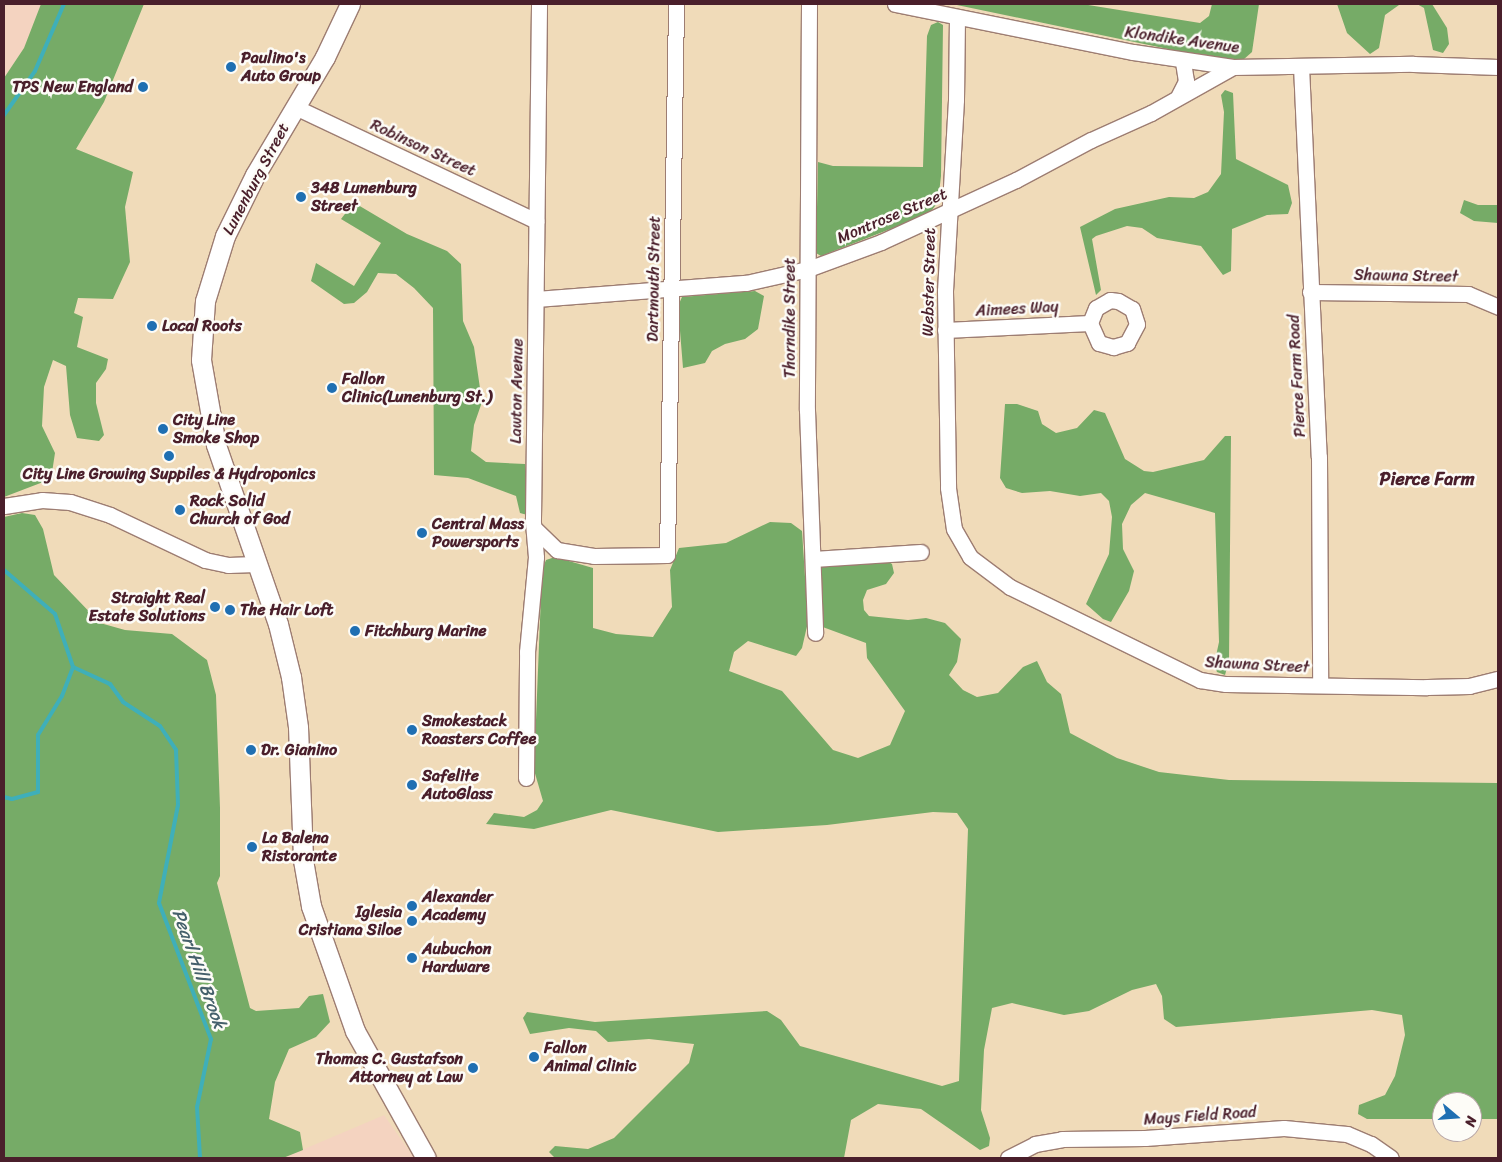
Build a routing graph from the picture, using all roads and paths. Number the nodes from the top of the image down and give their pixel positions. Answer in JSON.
{"nodes":[{"id":1,"x":350,"y":4,"type":"edge"},
{"id":2,"x":539,"y":4,"type":"edge"},
{"id":3,"x":676,"y":4,"type":"edge"},
{"id":4,"x":809,"y":4,"type":"edge"},
{"id":5,"x":895,"y":4,"type":"edge"},
{"id":6,"x":957,"y":17,"type":"junction"},
{"id":7,"x":1183,"y":62,"type":"junction"},
{"id":8,"x":1301,"y":66,"type":"junction"},
{"id":9,"x":1233,"y":67,"type":"junction"},
{"id":10,"x":1498,"y":67,"type":"edge"},
{"id":11,"x":1178,"y":97,"type":"junction"},
{"id":12,"x":296,"y":107,"type":"junction"},
{"id":13,"x":948,"y":212,"type":"junction"},
{"id":14,"x":536,"y":221,"type":"junction"},
{"id":15,"x":808,"y":269,"type":"junction"},
{"id":16,"x":671,"y":290,"type":"junction"},
{"id":17,"x":1310,"y":292,"type":"junction"},
{"id":18,"x":536,"y":299,"type":"junction"},
{"id":19,"x":1498,"y":307,"type":"edge"},
{"id":20,"x":1090,"y":323,"type":"dead end"},
{"id":21,"x":945,"y":330,"type":"junction"},
{"id":22,"x":4,"y":506,"type":"edge"},
{"id":23,"x":534,"y":528,"type":"junction"},
{"id":24,"x":962,"y":545,"type":"joint"},
{"id":25,"x":921,"y":552,"type":"dead end"},
{"id":26,"x":813,"y":559,"type":"junction"},
{"id":27,"x":255,"y":564,"type":"junction"},
{"id":28,"x":815,"y":633,"type":"dead end"},
{"id":29,"x":1498,"y":680,"type":"edge"},
{"id":30,"x":1320,"y":685,"type":"junction"},
{"id":31,"x":526,"y":778,"type":"dead end"},
{"id":32,"x":426,"y":1158,"type":"edge"},
{"id":33,"x":1008,"y":1158,"type":"edge"},
{"id":34,"x":1392,"y":1158,"type":"edge"}],
"edges":[{"from":1,"to":12,"type":"main road","name":"Lunenburg Street"},
{"from":2,"to":14,"type":"street","name":"Lawton Avenue"},
{"from":3,"to":16,"type":"street","name":"Dartmouth Street"},
{"from":4,"to":15,"type":"street","name":"Thorndike Street"},
{"from":5,"to":6,"type":"street","name":"Klondike Avenue"},
{"from":6,"to":7,"type":"street","name":"Klondike Avenue"},
{"from":6,"to":13,"type":"street","name":"Webster Street"},
{"from":7,"to":9,"type":"street","name":"Klondike Avenue"},
{"from":7,"to":11,"type":"street"},
{"from":8,"to":9,"type":"street","name":"Klondike Avenue"},
{"from":8,"to":10,"type":"street","name":"Klondike Avenue"},
{"from":8,"to":17,"type":"street","name":"Pierce Farm Road"},
{"from":9,"to":11,"type":"street","name":"Montrose Street"},
{"from":11,"to":13,"type":"street","name":"Montrose Street"},
{"from":12,"to":14,"type":"street","name":"Robinson Street"},
{"from":12,"to":27,"type":"main road","name":"Lunenburg Street"},
{"from":13,"to":15,"type":"street","name":"Montrose Street"},
{"from":13,"to":21,"type":"street","name":"Webster Street"},
{"from":14,"to":18,"type":"street","name":"Lawton Avenue"},
{"from":15,"to":16,"type":"street","name":"Montrose Street"},
{"from":15,"to":26,"type":"street","name":"Thorndike Street"},
{"from":16,"to":18,"type":"street","name":"Montrose Street"},
{"from":16,"to":23,"type":"street","name":"Dartmouth Street"},
{"from":17,"to":19,"type":"street","name":"Shawna Street"},
{"from":17,"to":30,"type":"street","name":"Pierce Farm Road"},
{"from":18,"to":23,"type":"street","name":"Lawton Avenue"},
{"from":20,"to":21,"type":"street","name":"Aimees Way"},
{"from":21,"to":24,"type":"street","name":"Webster Street"},
{"from":22,"to":27,"type":"street"},
{"from":23,"to":31,"type":"street","name":"Lawton Avenue"},
{"from":24,"to":30,"type":"street","name":"Shawna Street"},
{"from":25,"to":26,"type":"street"},
{"from":26,"to":28,"type":"street","name":"Thorndike Street"},
{"from":27,"to":32,"type":"main road","name":"Lunenburg Street"},
{"from":29,"to":30,"type":"street","name":"Shawna Street"},
{"from":33,"to":34,"type":"street","name":"Mays Field Road"}]}
